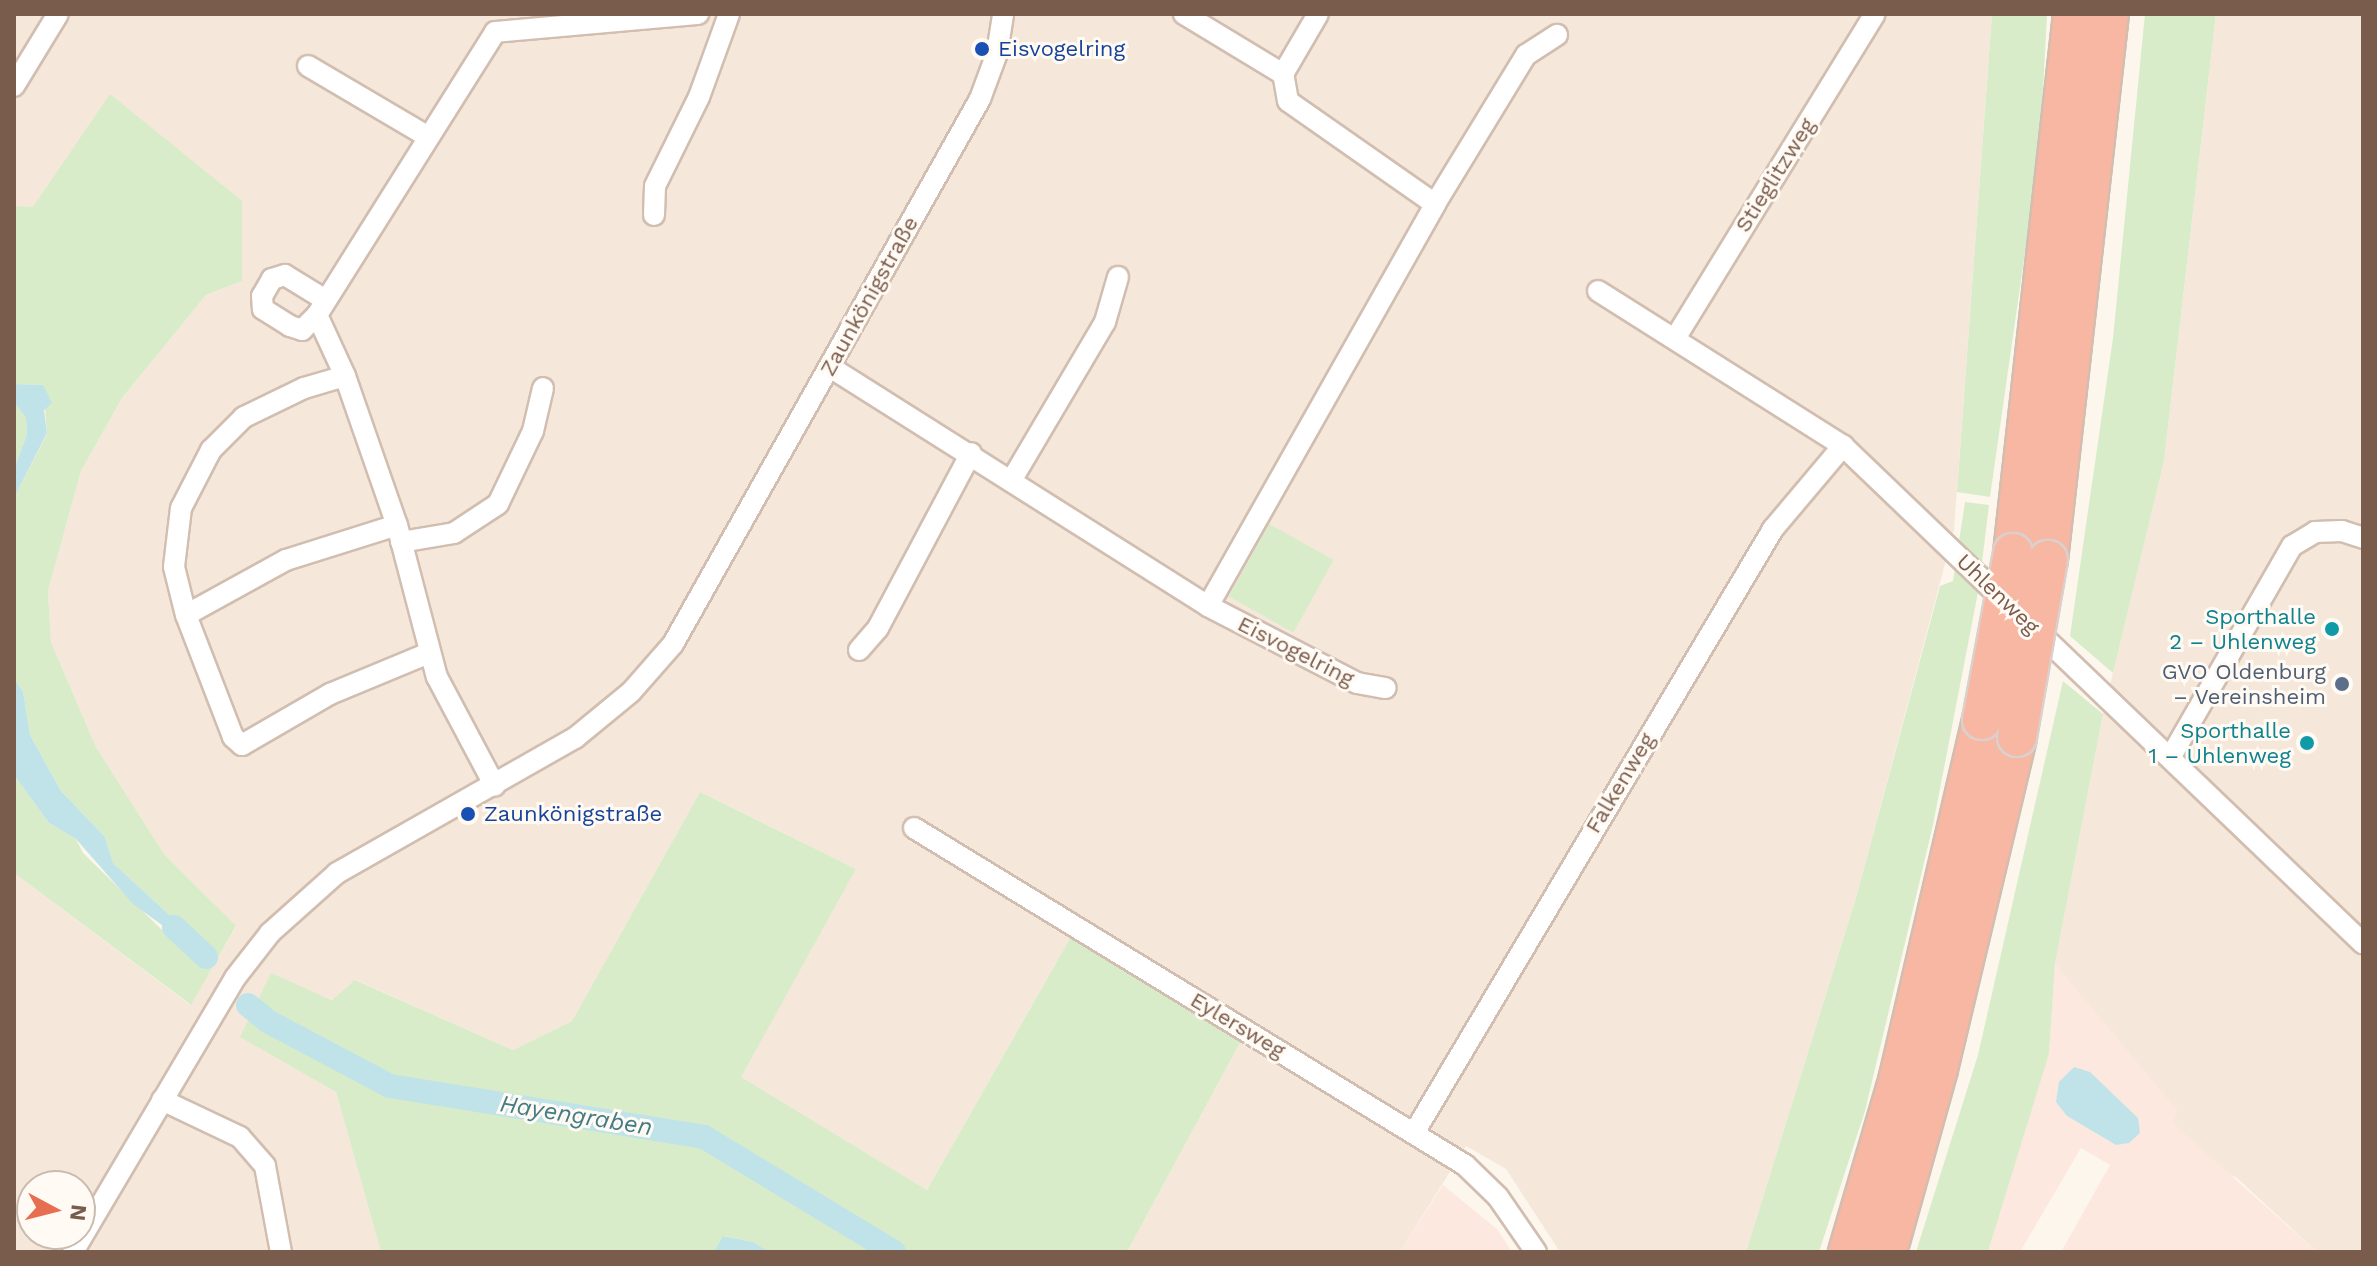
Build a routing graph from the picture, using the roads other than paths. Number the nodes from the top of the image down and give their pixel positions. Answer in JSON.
{"nodes":[{"id":1,"x":58,"y":14,"type":"edge"},
{"id":2,"x":698,"y":14,"type":"edge"},
{"id":3,"x":729,"y":14,"type":"edge"},
{"id":4,"x":1003,"y":14,"type":"edge"},
{"id":5,"x":1184,"y":14,"type":"edge"},
{"id":6,"x":1318,"y":14,"type":"edge"},
{"id":7,"x":1875,"y":14,"type":"edge"},
{"id":8,"x":2073,"y":14,"type":"edge"},
{"id":9,"x":2109,"y":14,"type":"edge"},
{"id":10,"x":1557,"y":35,"type":"dead end"},
{"id":11,"x":308,"y":66,"type":"dead end"},
{"id":12,"x":1283,"y":74,"type":"junction"},
{"id":13,"x":14,"y":86,"type":"edge"},
{"id":14,"x":427,"y":136,"type":"junction"},
{"id":15,"x":1435,"y":204,"type":"junction"},
{"id":16,"x":654,"y":215,"type":"dead end"},
{"id":17,"x":1118,"y":277,"type":"dead end"},
{"id":18,"x":1598,"y":291,"type":"dead end"},
{"id":19,"x":1676,"y":337,"type":"junction"},
{"id":20,"x":830,"y":367,"type":"junction"},
{"id":21,"x":345,"y":376,"type":"junction"},
{"id":22,"x":543,"y":388,"type":"dead end"},
{"id":23,"x":1843,"y":446,"type":"junction"},
{"id":24,"x":971,"y":453,"type":"junction"},
{"id":25,"x":1011,"y":481,"type":"junction"},
{"id":26,"x":399,"y":534,"type":"junction"},
{"id":27,"x":2363,"y":538,"type":"edge"},
{"id":28,"x":2031,"y":556,"type":"junction"},
{"id":29,"x":1208,"y":606,"type":"junction"},
{"id":30,"x":186,"y":615,"type":"junction"},
{"id":31,"x":859,"y":650,"type":"dead end"},
{"id":32,"x":429,"y":653,"type":"junction"},
{"id":33,"x":1386,"y":688,"type":"dead end"},
{"id":34,"x":2170,"y":758,"type":"junction"},
{"id":35,"x":495,"y":786,"type":"junction"},
{"id":36,"x":914,"y":828,"type":"dead end"},
{"id":37,"x":2363,"y":943,"type":"edge"},
{"id":38,"x":162,"y":1100,"type":"junction"},
{"id":39,"x":1414,"y":1133,"type":"junction"},
{"id":40,"x":73,"y":1252,"type":"edge"},
{"id":41,"x":281,"y":1252,"type":"edge"},
{"id":42,"x":1536,"y":1252,"type":"edge"},
{"id":43,"x":1848,"y":1252,"type":"edge"},
{"id":44,"x":1887,"y":1252,"type":"edge"}],
"edges":[{"from":1,"to":13,"type":"street"},
{"from":2,"to":14,"type":"street"},
{"from":3,"to":16,"type":"street"},
{"from":4,"to":20,"type":"street","name":"Zaunkönigstraße"},
{"from":5,"to":12,"type":"street"},
{"from":6,"to":12,"type":"street"},
{"from":7,"to":19,"type":"street","name":"Stieglitzweg"},
{"from":8,"to":28,"type":"highway"},
{"from":9,"to":28,"type":"highway"},
{"from":10,"to":15,"type":"street"},
{"from":11,"to":14,"type":"street"},
{"from":12,"to":15,"type":"street"},
{"from":14,"to":21,"type":"street"},
{"from":15,"to":29,"type":"street"},
{"from":17,"to":25,"type":"street"},
{"from":18,"to":19,"type":"street","name":"Uhlenweg"},
{"from":19,"to":23,"type":"street","name":"Uhlenweg"},
{"from":20,"to":24,"type":"street","name":"Eisvogelring"},
{"from":20,"to":35,"type":"street","name":"Zaunkönigstraße"},
{"from":21,"to":26,"type":"street"},
{"from":21,"to":30,"type":"street"},
{"from":22,"to":26,"type":"street"},
{"from":23,"to":34,"type":"street","name":"Uhlenweg"},
{"from":23,"to":39,"type":"street","name":"Falkenweg"},
{"from":24,"to":25,"type":"street","name":"Eisvogelring"},
{"from":24,"to":31,"type":"street"},
{"from":25,"to":29,"type":"street","name":"Eisvogelring"},
{"from":26,"to":30,"type":"street"},
{"from":26,"to":32,"type":"street"},
{"from":27,"to":34,"type":"street"},
{"from":28,"to":43,"type":"highway","bridge":true},
{"from":28,"to":44,"type":"highway","bridge":true},
{"from":29,"to":33,"type":"street","name":"Eisvogelring"},
{"from":30,"to":32,"type":"street"},
{"from":32,"to":35,"type":"street"},
{"from":34,"to":37,"type":"street","name":"Uhlenweg"},
{"from":35,"to":38,"type":"street","name":"Zaunkönigstraße"},
{"from":36,"to":39,"type":"street","name":"Eylersweg"},
{"from":38,"to":40,"type":"street","name":"Zaunkönigstraße"},
{"from":38,"to":41,"type":"street"},
{"from":39,"to":42,"type":"street","name":"Eylersweg"}]}
